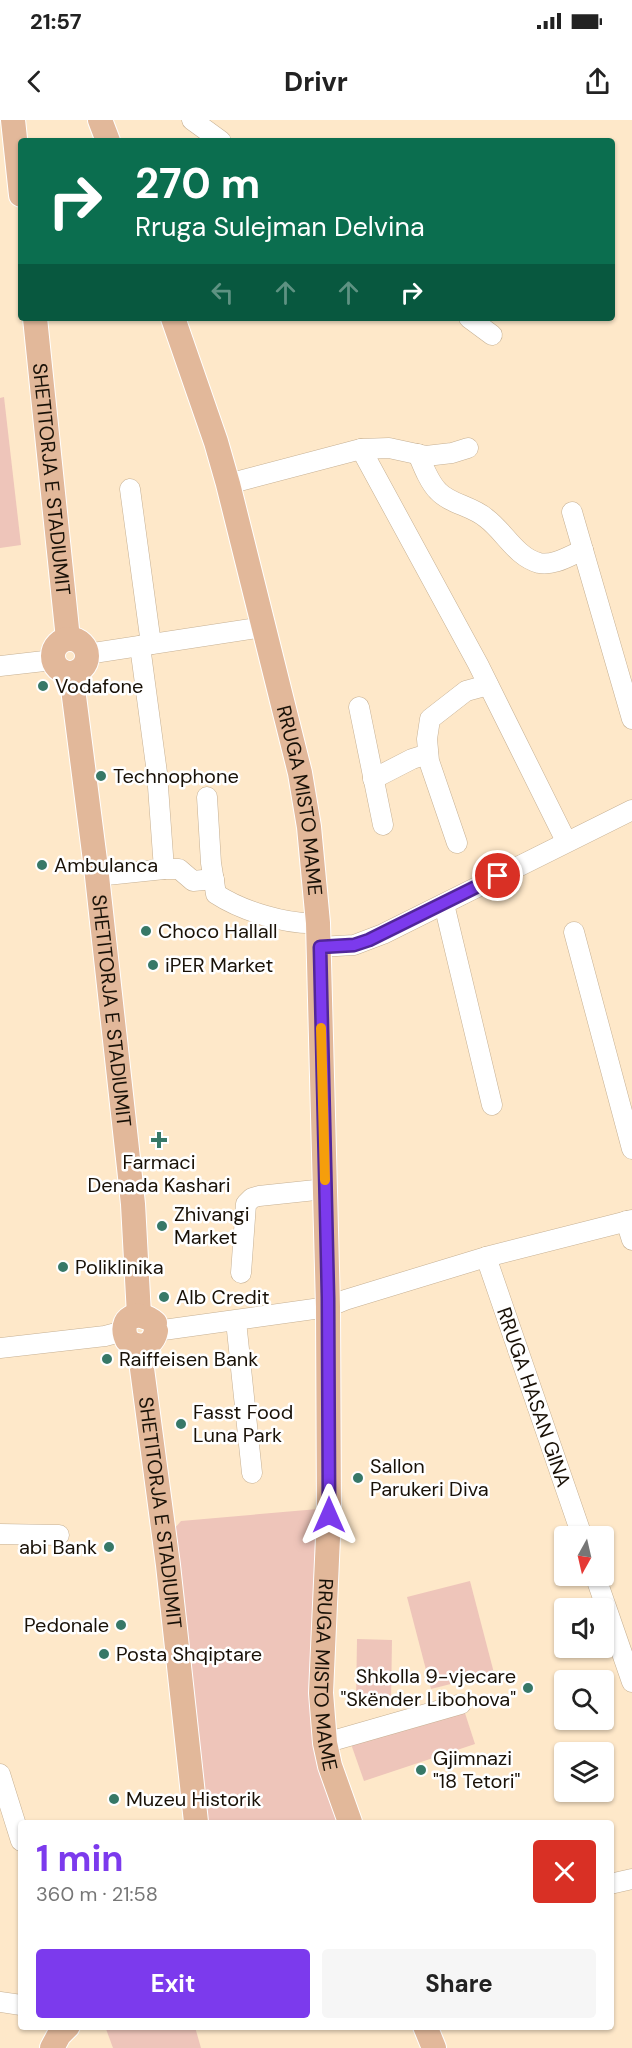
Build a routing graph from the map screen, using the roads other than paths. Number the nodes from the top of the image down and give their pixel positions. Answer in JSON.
{"nodes":[{"id":1,"x":13,"y":120,"type":"edge"},
{"id":2,"x":100,"y":120,"type":"edge"},
{"id":3,"x":192,"y":120,"type":"edge"},
{"id":4,"x":107,"y":138,"type":"edge"},
{"id":5,"x":217,"y":138,"type":"edge"},
{"id":6,"x":18,"y":167,"type":"edge"},
{"id":7,"x":35,"y":321,"type":"edge"},
{"id":8,"x":174,"y":321,"type":"edge"},
{"id":9,"x":473,"y":321,"type":"edge"},
{"id":10,"x":492,"y":335,"type":"dead end"},
{"id":11,"x":468,"y":448,"type":"dead end"},
{"id":12,"x":361,"y":449,"type":"junction"},
{"id":13,"x":418,"y":454,"type":"junction"},
{"id":14,"x":228,"y":484,"type":"junction"},
{"id":15,"x":130,"y":489,"type":"dead end"},
{"id":16,"x":572,"y":512,"type":"dead end"},
{"id":17,"x":583,"y":550,"type":"junction"},
{"id":18,"x":263,"y":627,"type":"junction"},
{"id":19,"x":68,"y":639,"type":"junction"},
{"id":20,"x":146,"y":645,"type":"junction"},
{"id":21,"x":87,"y":654,"type":"junction"},
{"id":22,"x":0,"y":666,"type":"edge"},
{"id":23,"x":62,"y":667,"type":"junction"},
{"id":24,"x":488,"y":685,"type":"junction"},
{"id":25,"x":359,"y":707,"type":"dead end"},
{"id":26,"x":632,"y":719,"type":"edge"},
{"id":27,"x":428,"y":754,"type":"junction"},
{"id":28,"x":373,"y":779,"type":"junction"},
{"id":29,"x":207,"y":797,"type":"dead end"},
{"id":30,"x":632,"y":810,"type":"edge"},
{"id":31,"x":383,"y":825,"type":"dead end"},
{"id":32,"x":566,"y":841,"type":"junction"},
{"id":33,"x":456,"y":843,"type":"dead end"},
{"id":34,"x":164,"y":869,"type":"junction"},
{"id":35,"x":97,"y":876,"type":"junction"},
{"id":36,"x":214,"y":879,"type":"junction"},
{"id":37,"x":444,"y":904,"type":"junction"},
{"id":38,"x":318,"y":923,"type":"junction"},
{"id":39,"x":574,"y":932,"type":"dead end"},
{"id":40,"x":320,"y":947,"type":"junction"},
{"id":41,"x":492,"y":1105,"type":"dead end"},
{"id":42,"x":632,"y":1149,"type":"edge"},
{"id":43,"x":325,"y":1189,"type":"junction"},
{"id":44,"x":630,"y":1227,"type":"edge"},
{"id":45,"x":486,"y":1257,"type":"junction"},
{"id":46,"x":241,"y":1273,"type":"dead end"},
{"id":47,"x":333,"y":1302,"type":"junction"},
{"id":48,"x":236,"y":1321,"type":"junction"},
{"id":49,"x":143,"y":1329,"type":"junction"},
{"id":50,"x":0,"y":1348,"type":"edge"},
{"id":51,"x":252,"y":1473,"type":"dead end"},
{"id":52,"x":579,"y":1526,"type":"edge"},
{"id":53,"x":0,"y":1534,"type":"edge"},
{"id":54,"x":59,"y":1535,"type":"dead end"},
{"id":55,"x":599,"y":1586,"type":"edge"},
{"id":56,"x":632,"y":1682,"type":"edge"},
{"id":57,"x":461,"y":1704,"type":"dead end"},
{"id":58,"x":326,"y":1743,"type":"junction"},
{"id":59,"x":1,"y":1781,"type":"edge"},
{"id":60,"x":196,"y":1820,"type":"edge"},
{"id":61,"x":349,"y":1820,"type":"edge"},
{"id":62,"x":18,"y":1832,"type":"edge"},
{"id":63,"x":632,"y":1879,"type":"edge"},
{"id":64,"x":614,"y":1883,"type":"edge"},
{"id":65,"x":0,"y":2002,"type":"edge"},
{"id":66,"x":18,"y":2005,"type":"edge"},
{"id":67,"x":64,"y":2030,"type":"edge"},
{"id":68,"x":427,"y":2030,"type":"edge"},
{"id":69,"x":52,"y":2048,"type":"edge"},
{"id":70,"x":434,"y":2048,"type":"edge"}],
"edges":[{"from":1,"to":6,"type":"main road"},
{"from":2,"to":4,"type":"main road"},
{"from":3,"to":5,"type":"street"},
{"from":7,"to":19,"type":"main road","name":"SHETITORJA E STADIUMIT"},
{"from":8,"to":14,"type":"main road","name":"RRUGA MISTO MAME"},
{"from":9,"to":10,"type":"street"},
{"from":11,"to":13,"type":"street"},
{"from":12,"to":13,"type":"street"},
{"from":12,"to":14,"type":"street"},
{"from":12,"to":24,"type":"street"},
{"from":13,"to":17,"type":"street"},
{"from":14,"to":18,"type":"main road","name":"RRUGA MISTO MAME"},
{"from":15,"to":20,"type":"street"},
{"from":16,"to":17,"type":"street"},
{"from":17,"to":26,"type":"street"},
{"from":18,"to":20,"type":"street"},
{"from":18,"to":38,"type":"main road","name":"RRUGA MISTO MAME"},
{"from":19,"to":21,"type":"main road"},
{"from":19,"to":23,"type":"main road"},
{"from":20,"to":21,"type":"street"},
{"from":20,"to":34,"type":"street"},
{"from":21,"to":23,"type":"main road"},
{"from":22,"to":23,"type":"street"},
{"from":23,"to":35,"type":"main road","name":"SHETITORJA E STADIUMIT"},
{"from":24,"to":27,"type":"street"},
{"from":24,"to":32,"type":"street"},
{"from":25,"to":28,"type":"street"},
{"from":27,"to":28,"type":"street"},
{"from":27,"to":33,"type":"street"},
{"from":28,"to":31,"type":"street"},
{"from":29,"to":36,"type":"street"},
{"from":30,"to":32,"type":"street"},
{"from":32,"to":37,"type":"street"},
{"from":34,"to":35,"type":"street"},
{"from":34,"to":36,"type":"street"},
{"from":35,"to":49,"type":"main road","name":"SHETITORJA E STADIUMIT"},
{"from":36,"to":38,"type":"street"},
{"from":37,"to":40,"type":"street"},
{"from":37,"to":41,"type":"street"},
{"from":38,"to":40,"type":"main road","name":"RRUGA MISTO MAME"},
{"from":39,"to":42,"type":"street"},
{"from":40,"to":43,"type":"main road","name":"RRUGA MISTO MAME"},
{"from":43,"to":46,"type":"street"},
{"from":43,"to":47,"type":"main road","name":"RRUGA MISTO MAME"},
{"from":44,"to":45,"type":"street"},
{"from":45,"to":47,"type":"street"},
{"from":45,"to":52,"type":"street","name":"RRUGA HASAN GINA"},
{"from":47,"to":48,"type":"street"},
{"from":47,"to":49,"type":"street"},
{"from":47,"to":58,"type":"main road","name":"RRUGA MISTO MAME"},
{"from":48,"to":49,"type":"street"},
{"from":48,"to":51,"type":"street"},
{"from":49,"to":50,"type":"street"},
{"from":49,"to":60,"type":"main road","name":"SHETITORJA E STADIUMIT"},
{"from":53,"to":54,"type":"street"},
{"from":55,"to":56,"type":"street"},
{"from":57,"to":58,"type":"street"},
{"from":58,"to":61,"type":"main road","name":"RRUGA MISTO MAME"},
{"from":59,"to":62,"type":"street"},
{"from":63,"to":64,"type":"street"},
{"from":65,"to":66,"type":"street"},
{"from":67,"to":69,"type":"main road"},
{"from":68,"to":70,"type":"main road"}]}
